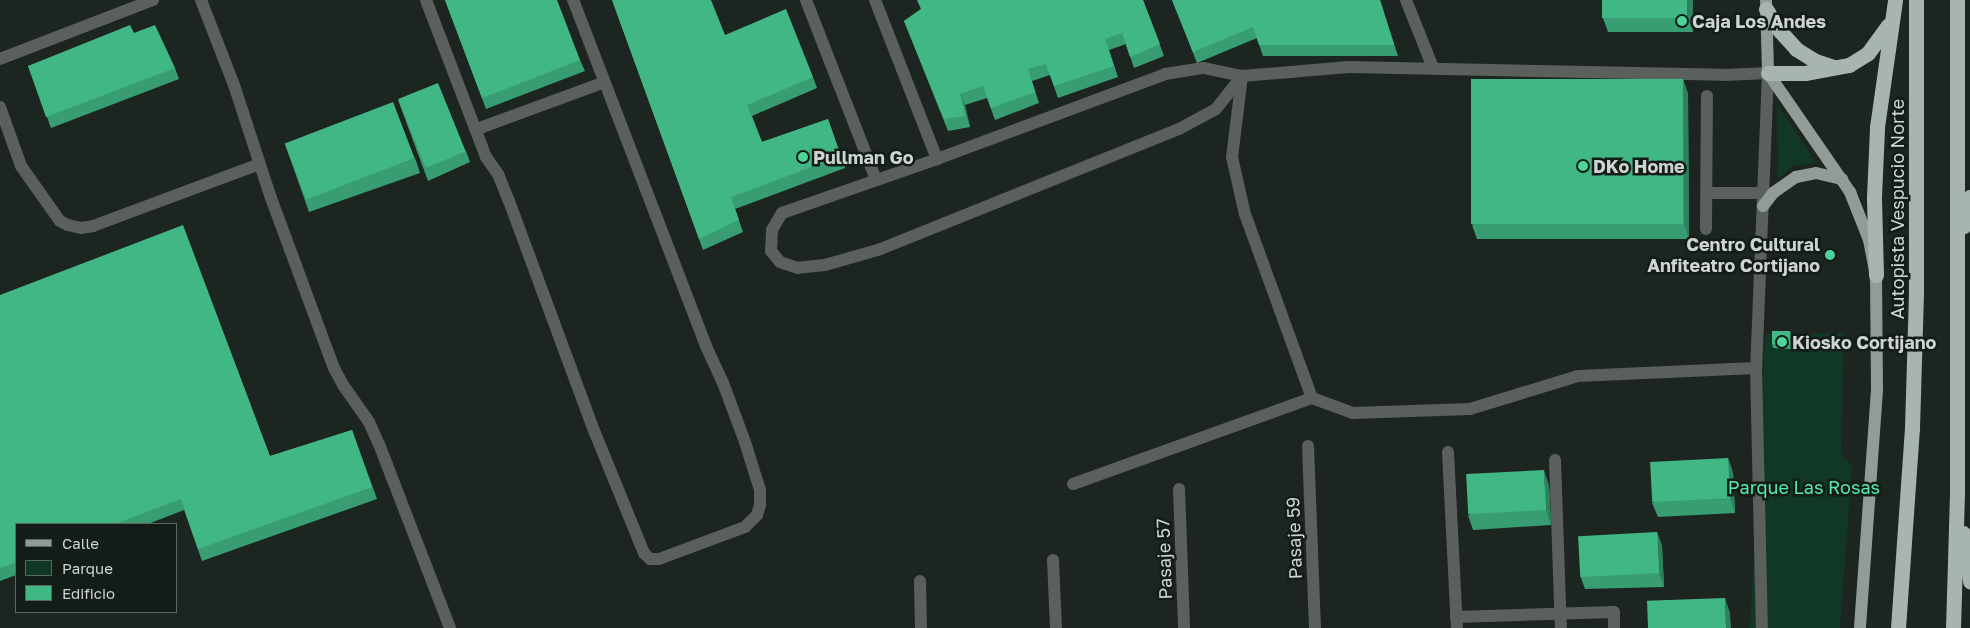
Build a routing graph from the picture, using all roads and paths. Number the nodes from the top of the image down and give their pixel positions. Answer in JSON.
{"nodes":[{"id":1,"x":153,"y":0,"type":"edge"},
{"id":2,"x":201,"y":0,"type":"edge"},
{"id":3,"x":426,"y":0,"type":"edge"},
{"id":4,"x":573,"y":0,"type":"edge"},
{"id":5,"x":806,"y":0,"type":"edge"},
{"id":6,"x":875,"y":0,"type":"edge"},
{"id":7,"x":1406,"y":0,"type":"edge"},
{"id":8,"x":1916,"y":0,"type":"edge"},
{"id":9,"x":1957,"y":0,"type":"edge"},
{"id":10,"x":1766,"y":5,"type":"edge"},
{"id":11,"x":1894,"y":7,"type":"edge"},
{"id":12,"x":0,"y":59,"type":"edge"},
{"id":13,"x":1840,"y":67,"type":"junction"},
{"id":14,"x":1433,"y":68,"type":"junction"},
{"id":15,"x":1768,"y":73,"type":"junction"},
{"id":16,"x":1242,"y":76,"type":"junction"},
{"id":17,"x":605,"y":82,"type":"junction"},
{"id":18,"x":1707,"y":96,"type":"dead end"},
{"id":19,"x":0,"y":107,"type":"edge"},
{"id":20,"x":477,"y":129,"type":"junction"},
{"id":21,"x":937,"y":159,"type":"junction"},
{"id":22,"x":260,"y":164,"type":"junction"},
{"id":23,"x":1842,"y":179,"type":"junction"},
{"id":24,"x":876,"y":180,"type":"junction"},
{"id":25,"x":1707,"y":193,"type":"junction"},
{"id":26,"x":1764,"y":193,"type":"junction"},
{"id":27,"x":1970,"y":197,"type":"edge"},
{"id":28,"x":1763,"y":206,"type":"junction"},
{"id":29,"x":1706,"y":228,"type":"dead end"},
{"id":30,"x":1958,"y":257,"type":"junction"},
{"id":31,"x":1876,"y":275,"type":"junction"},
{"id":32,"x":1756,"y":368,"type":"junction"},
{"id":33,"x":1312,"y":398,"type":"junction"},
{"id":34,"x":1308,"y":446,"type":"dead end"},
{"id":35,"x":1448,"y":452,"type":"dead end"},
{"id":36,"x":1555,"y":460,"type":"dead end"},
{"id":37,"x":1073,"y":484,"type":"dead end"},
{"id":38,"x":1179,"y":489,"type":"dead end"},
{"id":39,"x":1957,"y":494,"type":"junction"},
{"id":40,"x":1053,"y":560,"type":"dead end"},
{"id":41,"x":920,"y":581,"type":"dead end"},
{"id":42,"x":1970,"y":581,"type":"edge"},
{"id":43,"x":1560,"y":614,"type":"junction"},
{"id":44,"x":1457,"y":622,"type":"edge"},
{"id":45,"x":450,"y":628,"type":"edge"},
{"id":46,"x":921,"y":628,"type":"edge"},
{"id":47,"x":1056,"y":628,"type":"edge"},
{"id":48,"x":1184,"y":628,"type":"edge"},
{"id":49,"x":1316,"y":628,"type":"edge"},
{"id":50,"x":1561,"y":628,"type":"edge"},
{"id":51,"x":1614,"y":628,"type":"edge"},
{"id":52,"x":1762,"y":628,"type":"edge"},
{"id":53,"x":1860,"y":628,"type":"edge"},
{"id":54,"x":1898,"y":628,"type":"edge"},
{"id":55,"x":1953,"y":628,"type":"edge"}],
"edges":[{"from":1,"to":12,"type":"street"},
{"from":2,"to":22,"type":"street"},
{"from":3,"to":20,"type":"street"},
{"from":4,"to":17,"type":"street"},
{"from":5,"to":24,"type":"street"},
{"from":6,"to":21,"type":"street"},
{"from":7,"to":14,"type":"street"},
{"from":8,"to":54,"type":"highway","name":"Autopista Vespucio Norte"},
{"from":9,"to":30,"type":"highway"},
{"from":10,"to":13,"type":"highway"},
{"from":10,"to":15,"type":"main road"},
{"from":11,"to":13,"type":"highway"},
{"from":11,"to":31,"type":"highway"},
{"from":13,"to":15,"type":"highway"},
{"from":14,"to":15,"type":"street"},
{"from":14,"to":16,"type":"street"},
{"from":15,"to":23,"type":"main road"},
{"from":15,"to":26,"type":"street"},
{"from":16,"to":21,"type":"street"},
{"from":16,"to":24,"type":"street"},
{"from":16,"to":33,"type":"street"},
{"from":17,"to":20,"type":"street"},
{"from":17,"to":20,"type":"street"},
{"from":18,"to":25,"type":"street"},
{"from":19,"to":22,"type":"street"},
{"from":21,"to":24,"type":"street"},
{"from":22,"to":45,"type":"street"},
{"from":23,"to":28,"type":"main road"},
{"from":23,"to":31,"type":"main road"},
{"from":25,"to":26,"type":"street"},
{"from":25,"to":29,"type":"street"},
{"from":26,"to":28,"type":"street"},
{"from":27,"to":30,"type":"highway"},
{"from":28,"to":32,"type":"street"},
{"from":30,"to":39,"type":"highway"},
{"from":31,"to":53,"type":"main road"},
{"from":32,"to":33,"type":"street"},
{"from":32,"to":52,"type":"street"},
{"from":33,"to":37,"type":"street"},
{"from":34,"to":49,"type":"street","name":"Pasaje 59"},
{"from":35,"to":44,"type":"street"},
{"from":36,"to":43,"type":"street"},
{"from":38,"to":48,"type":"street","name":"Pasaje 57"},
{"from":39,"to":42,"type":"highway"},
{"from":39,"to":55,"type":"highway"},
{"from":40,"to":47,"type":"street"},
{"from":41,"to":46,"type":"street"},
{"from":43,"to":44,"type":"street"},
{"from":43,"to":50,"type":"street"},
{"from":43,"to":51,"type":"street"}]}
